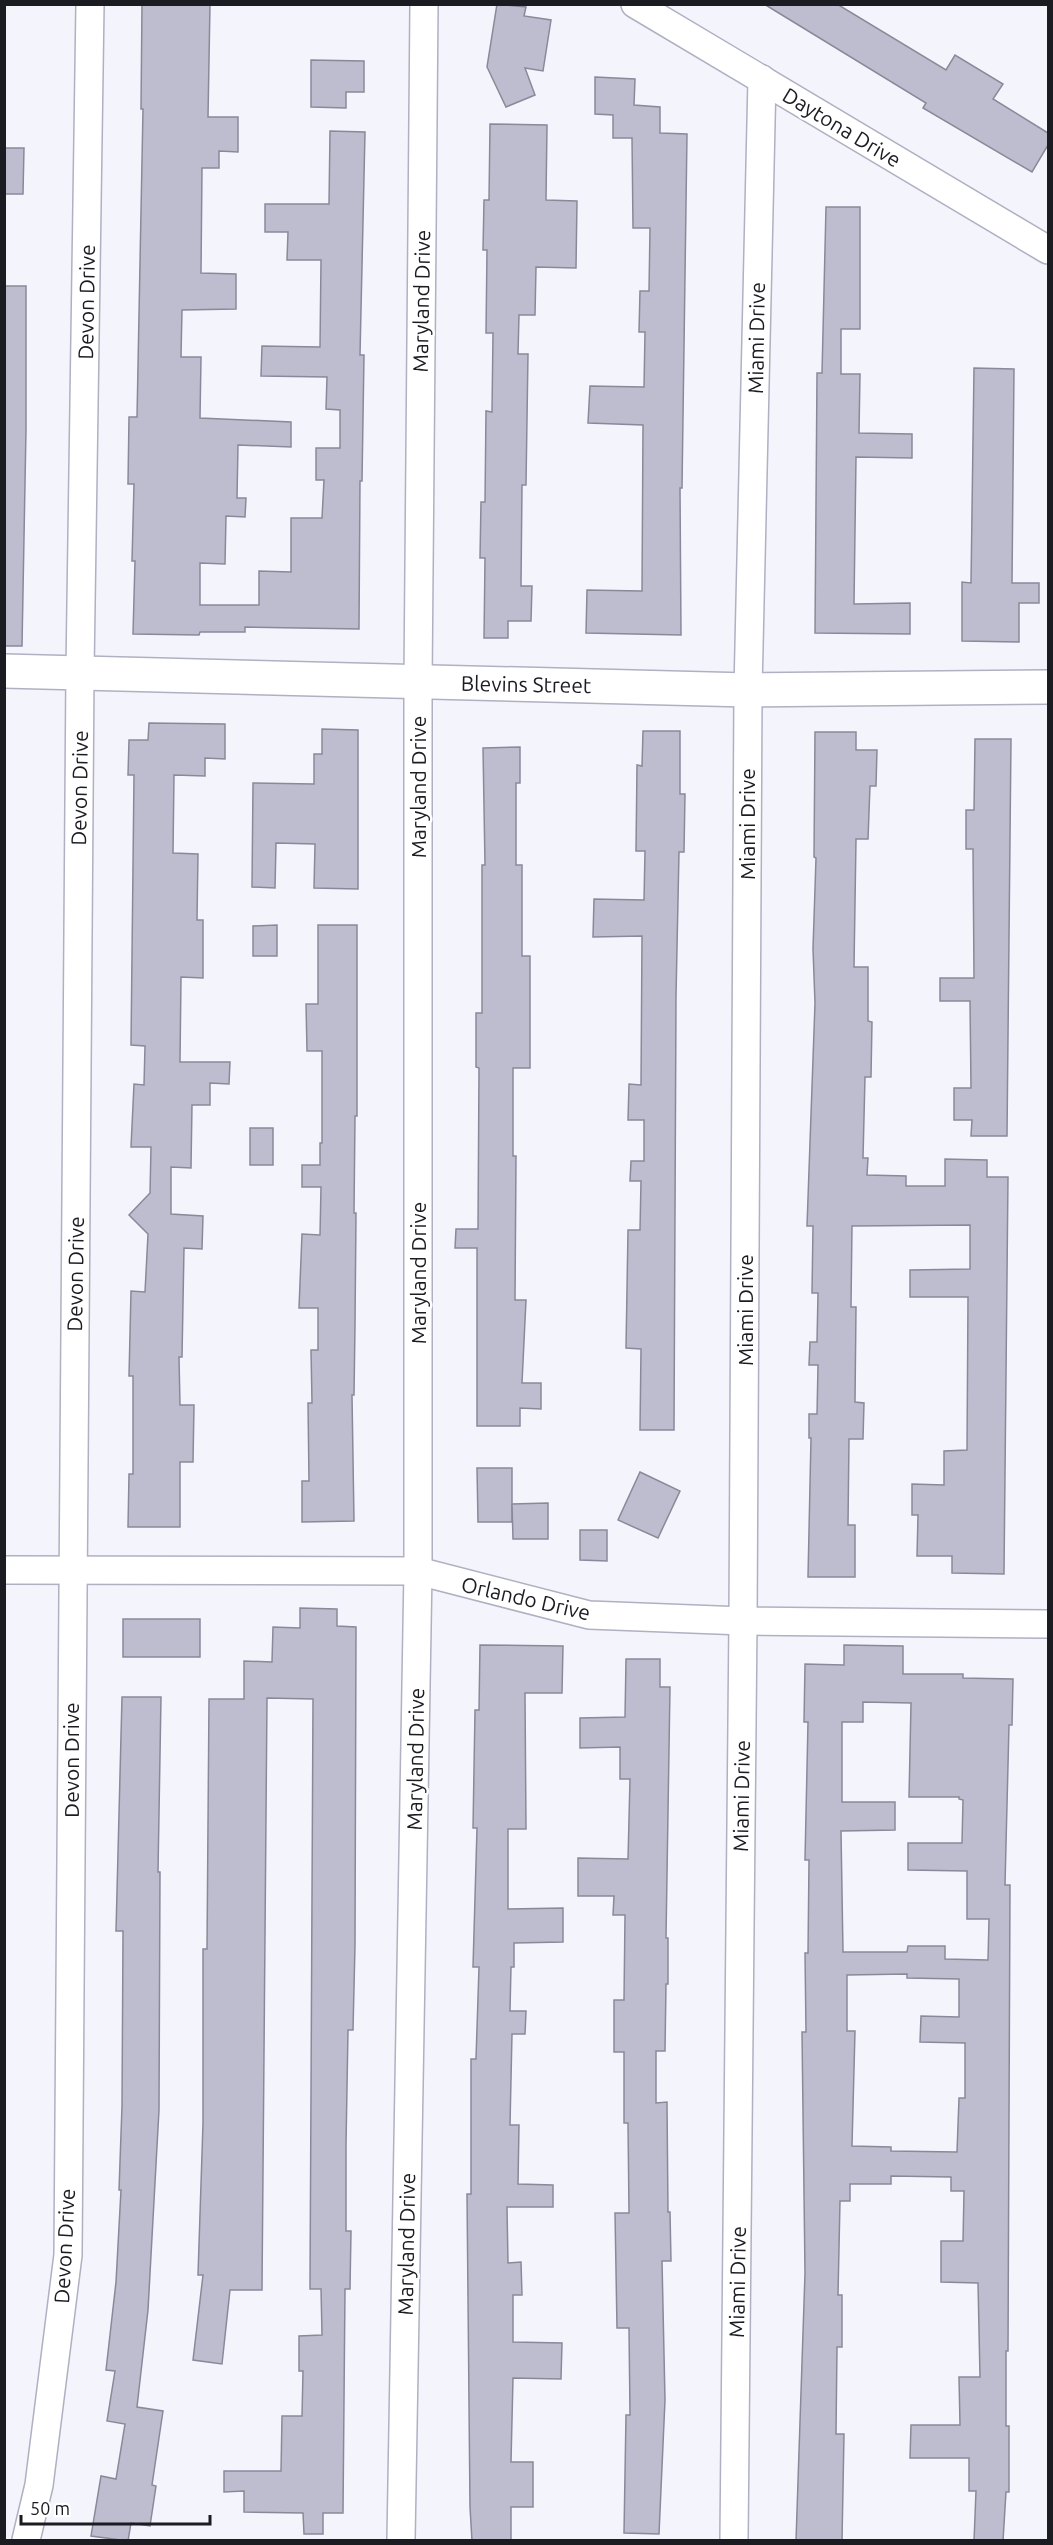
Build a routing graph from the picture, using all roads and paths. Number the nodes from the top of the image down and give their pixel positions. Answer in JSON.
{"nodes":[{"id":1,"x":90,"y":4,"type":"edge"},
{"id":2,"x":424,"y":4,"type":"edge"},
{"id":3,"x":635,"y":4,"type":"edge"},
{"id":4,"x":762,"y":79,"type":"junction"},
{"id":5,"x":1048,"y":250,"type":"edge"},
{"id":6,"x":4,"y":671,"type":"edge"},
{"id":7,"x":80,"y":671,"type":"junction"},
{"id":8,"x":418,"y":681,"type":"junction"},
{"id":9,"x":1048,"y":687,"type":"edge"},
{"id":10,"x":748,"y":690,"type":"junction"},
{"id":11,"x":4,"y":1570,"type":"edge"},
{"id":12,"x":72,"y":1570,"type":"junction"},
{"id":13,"x":418,"y":1571,"type":"junction"},
{"id":14,"x":743,"y":1621,"type":"junction"},
{"id":15,"x":1048,"y":1624,"type":"edge"},
{"id":16,"x":26,"y":2541,"type":"edge"},
{"id":17,"x":401,"y":2541,"type":"edge"},
{"id":18,"x":734,"y":2541,"type":"edge"}],
"edges":[{"from":1,"to":7,"type":"street","name":"Devon Drive"},
{"from":2,"to":8,"type":"street","name":"Maryland Drive"},
{"from":3,"to":4,"type":"street","name":"Daytona Drive"},
{"from":4,"to":5,"type":"street","name":"Daytona Drive"},
{"from":4,"to":10,"type":"street","name":"Miami Drive"},
{"from":6,"to":7,"type":"street","name":"Blevins Street"},
{"from":7,"to":8,"type":"street","name":"Blevins Street"},
{"from":7,"to":12,"type":"street","name":"Devon Drive"},
{"from":8,"to":10,"type":"street","name":"Blevins Street"},
{"from":8,"to":13,"type":"street","name":"Maryland Drive"},
{"from":9,"to":10,"type":"street","name":"Blevins Street"},
{"from":10,"to":14,"type":"street","name":"Miami Drive"},
{"from":11,"to":12,"type":"street","name":"Orlando Drive"},
{"from":12,"to":13,"type":"street","name":"Orlando Drive"},
{"from":12,"to":16,"type":"street","name":"Devon Drive"},
{"from":13,"to":14,"type":"street","name":"Orlando Drive"},
{"from":13,"to":17,"type":"street","name":"Maryland Drive"},
{"from":14,"to":15,"type":"street","name":"Orlando Drive"},
{"from":14,"to":18,"type":"street","name":"Miami Drive"}]}
